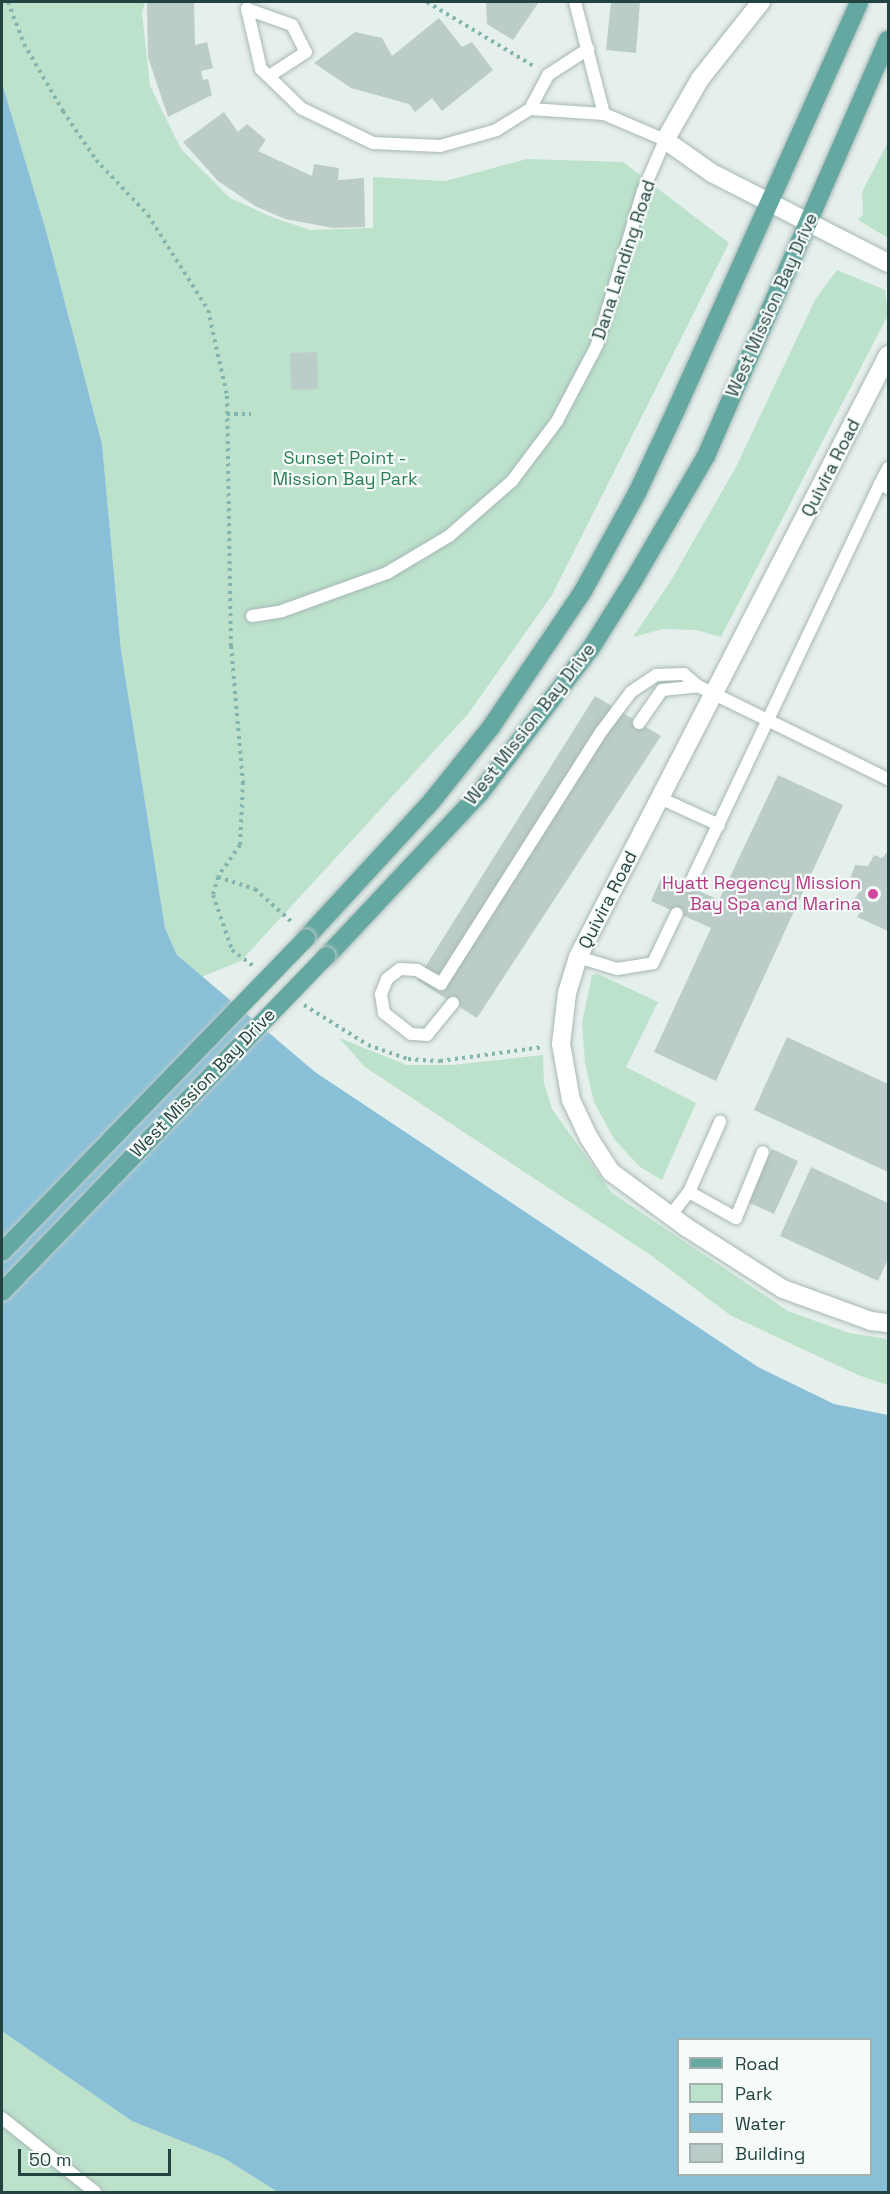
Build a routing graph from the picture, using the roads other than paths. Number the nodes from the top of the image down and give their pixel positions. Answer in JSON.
{"nodes":[{"id":1,"x":575,"y":2,"type":"edge"},
{"id":2,"x":761,"y":2,"type":"edge"},
{"id":3,"x":859,"y":2,"type":"edge"},
{"id":4,"x":888,"y":40,"type":"edge"},
{"id":5,"x":588,"y":49,"type":"junction"},
{"id":6,"x":269,"y":76,"type":"junction"},
{"id":7,"x":530,"y":109,"type":"junction"},
{"id":8,"x":603,"y":114,"type":"junction"},
{"id":9,"x":665,"y":141,"type":"junction"},
{"id":10,"x":768,"y":202,"type":"junction"},
{"id":11,"x":808,"y":224,"type":"junction"},
{"id":12,"x":888,"y":263,"type":"edge"},
{"id":13,"x":888,"y":356,"type":"edge"},
{"id":14,"x":888,"y":468,"type":"edge"},
{"id":15,"x":884,"y":486,"type":"edge"},
{"id":16,"x":252,"y":616,"type":"dead end"},
{"id":17,"x":706,"y":690,"type":"junction"},
{"id":18,"x":769,"y":718,"type":"junction"},
{"id":19,"x":639,"y":723,"type":"dead end"},
{"id":20,"x":888,"y":779,"type":"edge"},
{"id":21,"x":660,"y":798,"type":"junction"},
{"id":22,"x":719,"y":825,"type":"junction"},
{"id":23,"x":689,"y":886,"type":"dead end"},
{"id":24,"x":677,"y":913,"type":"dead end"},
{"id":25,"x":578,"y":957,"type":"junction"},
{"id":26,"x":453,"y":1003,"type":"dead end"},
{"id":27,"x":720,"y":1122,"type":"dead end"},
{"id":28,"x":763,"y":1152,"type":"dead end"},
{"id":29,"x":689,"y":1192,"type":"junction"},
{"id":30,"x":670,"y":1216,"type":"junction"},
{"id":31,"x":2,"y":1252,"type":"edge"},
{"id":32,"x":2,"y":1292,"type":"edge"},
{"id":33,"x":888,"y":1323,"type":"edge"},
{"id":34,"x":2,"y":2118,"type":"edge"},
{"id":35,"x":95,"y":2193,"type":"edge"}],
"edges":[{"from":1,"to":5,"type":"lane"},
{"from":2,"to":9,"type":"street","name":"Dana Landing Road"},
{"from":3,"to":10,"type":"main road","name":"West Mission Bay Drive"},
{"from":4,"to":11,"type":"main road","name":"West Mission Bay Drive"},
{"from":5,"to":7,"type":"lane"},
{"from":5,"to":8,"type":"lane"},
{"from":6,"to":6,"type":"lane"},
{"from":6,"to":7,"type":"lane"},
{"from":7,"to":8,"type":"lane"},
{"from":8,"to":9,"type":"lane"},
{"from":9,"to":10,"type":"street"},
{"from":9,"to":16,"type":"lane","name":"Dana Landing Road"},
{"from":10,"to":11,"type":"street"},
{"from":10,"to":31,"type":"main road","name":"West Mission Bay Drive","bridge":true},
{"from":11,"to":12,"type":"street"},
{"from":11,"to":32,"type":"main road","name":"West Mission Bay Drive","bridge":true},
{"from":13,"to":17,"type":"street","name":"Quivira Road"},
{"from":14,"to":15,"type":"lane"},
{"from":15,"to":18,"type":"lane"},
{"from":17,"to":18,"type":"lane"},
{"from":17,"to":19,"type":"lane"},
{"from":17,"to":21,"type":"street","name":"Quivira Road"},
{"from":17,"to":26,"type":"lane"},
{"from":18,"to":20,"type":"lane"},
{"from":18,"to":22,"type":"lane"},
{"from":21,"to":22,"type":"lane"},
{"from":21,"to":25,"type":"street","name":"Quivira Road"},
{"from":22,"to":23,"type":"lane"},
{"from":24,"to":25,"type":"lane"},
{"from":25,"to":30,"type":"street","name":"Quivira Road"},
{"from":27,"to":29,"type":"lane"},
{"from":28,"to":29,"type":"lane"},
{"from":29,"to":30,"type":"lane"},
{"from":30,"to":33,"type":"street","name":"Quivira Road"},
{"from":34,"to":35,"type":"lane"}]}
